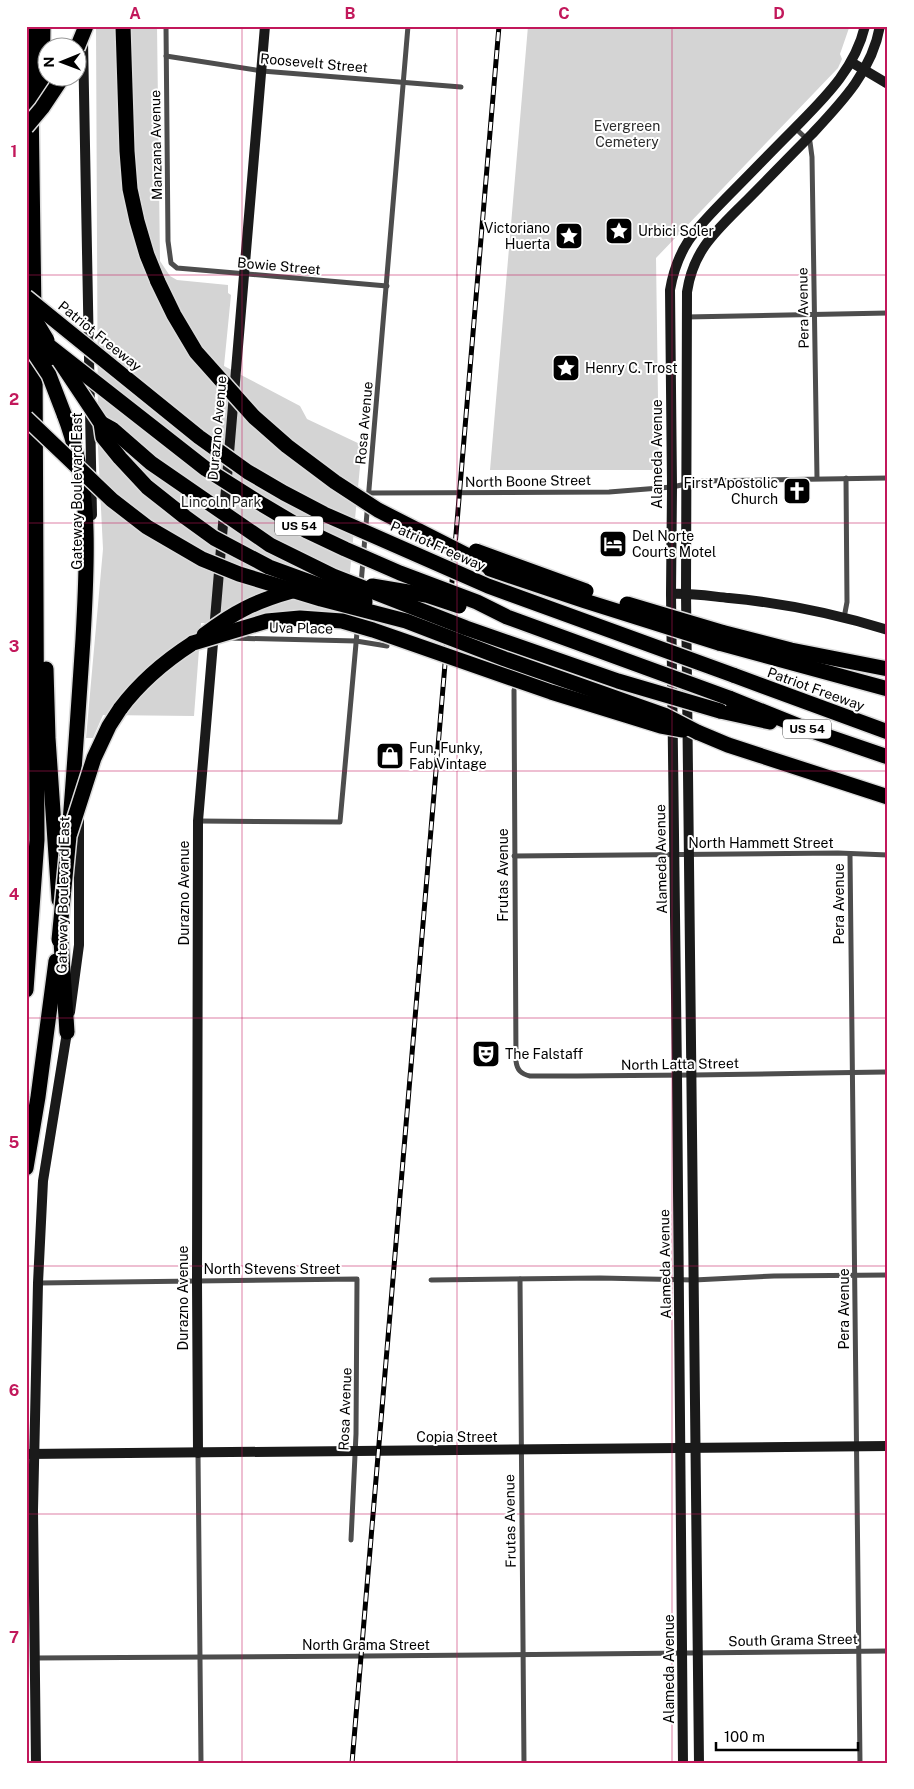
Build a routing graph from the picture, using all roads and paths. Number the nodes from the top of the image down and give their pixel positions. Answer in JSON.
{"nodes":[{"id":1,"x":30,"y":26,"type":"edge"},
{"id":2,"x":43,"y":26,"type":"edge"},
{"id":3,"x":85,"y":26,"type":"edge"},
{"id":4,"x":123,"y":26,"type":"edge"},
{"id":5,"x":166,"y":26,"type":"edge"},
{"id":6,"x":265,"y":26,"type":"edge"},
{"id":7,"x":408,"y":26,"type":"edge"},
{"id":8,"x":864,"y":26,"type":"edge"},
{"id":9,"x":880,"y":26,"type":"edge"},
{"id":10,"x":81,"y":38,"type":"edge"},
{"id":11,"x":166,"y":56,"type":"junction"},
{"id":12,"x":851,"y":62,"type":"junction"},
{"id":13,"x":864,"y":70,"type":"junction"},
{"id":14,"x":262,"y":71,"type":"junction"},
{"id":15,"x":404,"y":82,"type":"junction"},
{"id":16,"x":888,"y":84,"type":"edge"},
{"id":17,"x":461,"y":87,"type":"dead end"},
{"id":18,"x":55,"y":88,"type":"edge"},
{"id":19,"x":26,"y":126,"type":"edge"},
{"id":20,"x":795,"y":128,"type":"junction"},
{"id":21,"x":807,"y":139,"type":"junction"},
{"id":22,"x":171,"y":263,"type":"joint"},
{"id":23,"x":244,"y":275,"type":"junction"},
{"id":24,"x":386,"y":286,"type":"junction"},
{"id":25,"x":26,"y":296,"type":"edge"},
{"id":26,"x":26,"y":305,"type":"edge"},
{"id":27,"x":888,"y":313,"type":"edge"},
{"id":28,"x":814,"y":315,"type":"junction"},
{"id":29,"x":686,"y":317,"type":"junction"},
{"id":30,"x":26,"y":328,"type":"edge"},
{"id":31,"x":26,"y":341,"type":"edge"},
{"id":32,"x":114,"y":397,"type":"junction"},
{"id":33,"x":26,"y":418,"type":"edge"},
{"id":34,"x":101,"y":423,"type":"junction"},
{"id":35,"x":36,"y":441,"type":"junction"},
{"id":36,"x":817,"y":478,"type":"junction"},
{"id":37,"x":846,"y":478,"type":"junction"},
{"id":38,"x":888,"y":478,"type":"edge"},
{"id":39,"x":687,"y":483,"type":"junction"},
{"id":40,"x":672,"y":487,"type":"junction"},
{"id":41,"x":369,"y":493,"type":"junction"},
{"id":42,"x":408,"y":526,"type":"junction"},
{"id":43,"x":36,"y":532,"type":"junction"},
{"id":44,"x":372,"y":535,"type":"junction"},
{"id":45,"x":498,"y":571,"type":"junction"},
{"id":46,"x":686,"y":593,"type":"junction"},
{"id":47,"x":671,"y":594,"type":"junction"},
{"id":48,"x":507,"y":618,"type":"junction"},
{"id":49,"x":844,"y":618,"type":"junction"},
{"id":50,"x":406,"y":621,"type":"junction"},
{"id":51,"x":888,"y":630,"type":"edge"},
{"id":52,"x":213,"y":638,"type":"junction"},
{"id":53,"x":720,"y":638,"type":"junction"},
{"id":54,"x":356,"y":641,"type":"junction"},
{"id":55,"x":193,"y":643,"type":"junction"},
{"id":56,"x":387,"y":646,"type":"dead end"},
{"id":57,"x":888,"y":669,"type":"edge"},
{"id":58,"x":888,"y":689,"type":"edge"},
{"id":59,"x":514,"y":690,"type":"dead end"},
{"id":60,"x":809,"y":730,"type":"junction"},
{"id":61,"x":697,"y":732,"type":"junction"},
{"id":62,"x":888,"y":732,"type":"edge"},
{"id":63,"x":888,"y":757,"type":"edge"},
{"id":64,"x":888,"y":797,"type":"edge"},
{"id":65,"x":198,"y":821,"type":"junction"},
{"id":66,"x":69,"y":836,"type":"junction"},
{"id":67,"x":689,"y":854,"type":"junction"},
{"id":68,"x":675,"y":855,"type":"junction"},
{"id":69,"x":850,"y":855,"type":"junction"},
{"id":70,"x":888,"y":855,"type":"edge"},
{"id":71,"x":514,"y":856,"type":"junction"},
{"id":72,"x":26,"y":990,"type":"edge"},
{"id":73,"x":67,"y":1032,"type":"junction"},
{"id":74,"x":516,"y":1061,"type":"joint"},
{"id":75,"x":888,"y":1072,"type":"edge"},
{"id":76,"x":852,"y":1073,"type":"junction"},
{"id":77,"x":678,"y":1076,"type":"junction"},
{"id":78,"x":691,"y":1076,"type":"junction"},
{"id":79,"x":26,"y":1168,"type":"edge"},
{"id":80,"x":855,"y":1276,"type":"junction"},
{"id":81,"x":888,"y":1276,"type":"edge"},
{"id":82,"x":357,"y":1279,"type":"joint"},
{"id":83,"x":520,"y":1279,"type":"junction"},
{"id":84,"x":431,"y":1280,"type":"dead end"},
{"id":85,"x":679,"y":1280,"type":"junction"},
{"id":86,"x":694,"y":1280,"type":"junction"},
{"id":87,"x":197,"y":1281,"type":"junction"},
{"id":88,"x":38,"y":1283,"type":"junction"},
{"id":89,"x":888,"y":1446,"type":"edge"},
{"id":90,"x":856,"y":1447,"type":"junction"},
{"id":91,"x":681,"y":1449,"type":"junction"},
{"id":92,"x":696,"y":1449,"type":"junction"},
{"id":93,"x":521,"y":1450,"type":"junction"},
{"id":94,"x":355,"y":1452,"type":"junction"},
{"id":95,"x":30,"y":1454,"type":"edge"},
{"id":96,"x":198,"y":1454,"type":"junction"},
{"id":97,"x":26,"y":1499,"type":"edge"},
{"id":98,"x":33,"y":1510,"type":"junction"},
{"id":99,"x":351,"y":1540,"type":"dead end"},
{"id":100,"x":859,"y":1651,"type":"junction"},
{"id":101,"x":888,"y":1651,"type":"edge"},
{"id":102,"x":682,"y":1653,"type":"junction"},
{"id":103,"x":698,"y":1653,"type":"junction"},
{"id":104,"x":523,"y":1655,"type":"junction"},
{"id":105,"x":200,"y":1657,"type":"junction"},
{"id":106,"x":35,"y":1658,"type":"junction"},
{"id":107,"x":36,"y":1763,"type":"edge"},
{"id":108,"x":201,"y":1763,"type":"edge"},
{"id":109,"x":524,"y":1763,"type":"edge"},
{"id":110,"x":683,"y":1763,"type":"edge"},
{"id":111,"x":699,"y":1763,"type":"edge"},
{"id":112,"x":860,"y":1763,"type":"edge"}],
"edges":[{"from":1,"to":35,"type":"highway"},
{"from":2,"to":35,"type":"highway"},
{"from":3,"to":10,"type":"highway","bridge":true},
{"from":3,"to":73,"type":"main road","name":"Gateway Boulevard East"},
{"from":4,"to":42,"type":"highway","bridge":true},
{"from":5,"to":11,"type":"street","name":"Manzana Avenue"},
{"from":6,"to":14,"type":"main road","name":"Durazno Avenue"},
{"from":7,"to":15,"type":"street","name":"Rosa Avenue"},
{"from":8,"to":12,"type":"main road","name":"Alameda Avenue"},
{"from":9,"to":13,"type":"main road","name":"Alameda Avenue"},
{"from":11,"to":14,"type":"street","name":"Roosevelt Street"},
{"from":11,"to":22,"type":"street","name":"Manzana Avenue"},
{"from":12,"to":13,"type":"main road"},
{"from":12,"to":20,"type":"main road","name":"Alameda Avenue"},
{"from":13,"to":16,"type":"main road"},
{"from":13,"to":21,"type":"main road","name":"Alameda Avenue"},
{"from":14,"to":15,"type":"street","name":"Roosevelt Street"},
{"from":14,"to":23,"type":"main road","name":"Durazno Avenue"},
{"from":15,"to":17,"type":"street","name":"Roosevelt Street"},
{"from":15,"to":24,"type":"street","name":"Rosa Avenue"},
{"from":18,"to":19,"type":"highway","bridge":true},
{"from":20,"to":21,"type":"street"},
{"from":20,"to":40,"type":"main road","name":"Alameda Avenue"},
{"from":21,"to":28,"type":"street","name":"Pera Avenue"},
{"from":21,"to":29,"type":"main road","name":"Alameda Avenue"},
{"from":22,"to":23,"type":"street","name":"Bowie Street"},
{"from":23,"to":24,"type":"street","name":"Bowie Street"},
{"from":23,"to":52,"type":"main road","name":"Durazno Avenue"},
{"from":24,"to":41,"type":"street","name":"Rosa Avenue"},
{"from":25,"to":44,"type":"highway","name":"Patriot Freeway","number":"US 54","bridge":true},
{"from":26,"to":34,"type":"highway","bridge":true},
{"from":27,"to":28,"type":"street"},
{"from":28,"to":29,"type":"street"},
{"from":28,"to":36,"type":"street","name":"Pera Avenue"},
{"from":29,"to":39,"type":"main road","name":"Alameda Avenue"},
{"from":30,"to":32,"type":"highway","number":"US 54","bridge":true},
{"from":31,"to":32,"type":"highway","bridge":true},
{"from":31,"to":66,"type":"highway","bridge":true},
{"from":32,"to":48,"type":"highway","number":"US 54","bridge":true},
{"from":33,"to":50,"type":"highway","bridge":true},
{"from":34,"to":50,"type":"highway","bridge":true},
{"from":34,"to":60,"type":"highway","bridge":true},
{"from":35,"to":43,"type":"highway"},
{"from":36,"to":37,"type":"street","name":"North Boone Street"},
{"from":36,"to":39,"type":"street","name":"North Boone Street"},
{"from":37,"to":38,"type":"street","name":"North Boone Street"},
{"from":37,"to":49,"type":"street"},
{"from":39,"to":40,"type":"street","name":"North Boone Street"},
{"from":39,"to":46,"type":"main road","name":"Alameda Avenue"},
{"from":40,"to":41,"type":"street","name":"North Boone Street"},
{"from":40,"to":47,"type":"main road","name":"Alameda Avenue"},
{"from":41,"to":54,"type":"street","name":"Rosa Avenue"},
{"from":42,"to":45,"type":"highway","bridge":true},
{"from":42,"to":53,"type":"highway","bridge":true},
{"from":43,"to":72,"type":"highway"},
{"from":43,"to":73,"type":"highway"},
{"from":44,"to":45,"type":"highway","bridge":true},
{"from":44,"to":62,"type":"highway","name":"Patriot Freeway","number":"US 54","bridge":true},
{"from":45,"to":53,"type":"highway","bridge":true},
{"from":46,"to":47,"type":"main road"},
{"from":46,"to":49,"type":"main road"},
{"from":46,"to":67,"type":"main road","name":"Alameda Avenue"},
{"from":47,"to":68,"type":"main road","name":"Alameda Avenue"},
{"from":48,"to":55,"type":"highway","bridge":true},
{"from":48,"to":60,"type":"highway","number":"US 54","bridge":true},
{"from":49,"to":51,"type":"main road"},
{"from":50,"to":61,"type":"highway","bridge":true},
{"from":52,"to":54,"type":"street","name":"Uva Place"},
{"from":52,"to":65,"type":"main road","name":"Durazno Avenue"},
{"from":53,"to":57,"type":"highway"},
{"from":53,"to":58,"type":"highway"},
{"from":54,"to":56,"type":"street","name":"Uva Place"},
{"from":54,"to":65,"type":"street","name":"Rosa Avenue"},
{"from":55,"to":61,"type":"highway","bridge":true},
{"from":55,"to":66,"type":"highway","bridge":true},
{"from":59,"to":71,"type":"street","name":"Frutas Avenue"},
{"from":60,"to":63,"type":"highway","number":"US 54"},
{"from":61,"to":64,"type":"highway"},
{"from":65,"to":87,"type":"main road","name":"Durazno Avenue"},
{"from":66,"to":79,"type":"highway","bridge":true},
{"from":67,"to":68,"type":"street","name":"North Hammett Street"},
{"from":67,"to":69,"type":"street","name":"North Hammett Street"},
{"from":67,"to":78,"type":"main road","name":"Alameda Avenue"},
{"from":68,"to":71,"type":"street","name":"North Hammett Street"},
{"from":68,"to":77,"type":"main road","name":"Alameda Avenue"},
{"from":69,"to":70,"type":"street","name":"North Hammett Street"},
{"from":69,"to":76,"type":"street","name":"Pera Avenue"},
{"from":71,"to":74,"type":"street","name":"Frutas Avenue"},
{"from":73,"to":88,"type":"main road","name":"Gateway Boulevard East"},
{"from":74,"to":77,"type":"street","name":"North Latta Street"},
{"from":75,"to":76,"type":"street","name":"North Latta Street"},
{"from":76,"to":78,"type":"street","name":"North Latta Street"},
{"from":76,"to":80,"type":"street","name":"Pera Avenue"},
{"from":77,"to":78,"type":"street","name":"North Latta Street"},
{"from":77,"to":85,"type":"main road","name":"Alameda Avenue"},
{"from":78,"to":86,"type":"main road","name":"Alameda Avenue"},
{"from":80,"to":81,"type":"street"},
{"from":80,"to":86,"type":"street"},
{"from":80,"to":90,"type":"street","name":"Pera Avenue"},
{"from":82,"to":87,"type":"street","name":"North Stevens Street"},
{"from":82,"to":94,"type":"street","name":"Rosa Avenue"},
{"from":83,"to":84,"type":"street"},
{"from":83,"to":85,"type":"street"},
{"from":83,"to":93,"type":"street","name":"Frutas Avenue"},
{"from":85,"to":86,"type":"street"},
{"from":85,"to":91,"type":"main road","name":"Alameda Avenue"},
{"from":86,"to":92,"type":"main road","name":"Alameda Avenue"},
{"from":87,"to":88,"type":"street","name":"North Stevens Street"},
{"from":87,"to":96,"type":"main road","name":"Durazno Avenue"},
{"from":88,"to":95,"type":"main road","name":"Gateway Boulevard East"},
{"from":89,"to":90,"type":"main road","name":"Copia Street"},
{"from":90,"to":92,"type":"main road","name":"Copia Street"},
{"from":90,"to":100,"type":"street","name":"Pera Avenue"},
{"from":91,"to":92,"type":"main road","name":"Copia Street"},
{"from":91,"to":93,"type":"main road","name":"Copia Street"},
{"from":91,"to":102,"type":"main road","name":"Alameda Avenue"},
{"from":92,"to":103,"type":"main road","name":"Alameda Avenue"},
{"from":93,"to":94,"type":"main road","name":"Copia Street"},
{"from":93,"to":104,"type":"street","name":"Frutas Avenue"},
{"from":94,"to":96,"type":"main road","name":"Copia Street"},
{"from":94,"to":99,"type":"street","name":"Rosa Avenue"},
{"from":95,"to":96,"type":"main road","name":"Copia Street"},
{"from":95,"to":98,"type":"main road","name":"Gateway Boulevard East"},
{"from":96,"to":105,"type":"street","name":"Durazno Avenue"},
{"from":97,"to":98,"type":"main road"},
{"from":98,"to":106,"type":"main road","name":"Gateway Boulevard East"},
{"from":100,"to":101,"type":"street","name":"South Grama Street"},
{"from":100,"to":103,"type":"street","name":"South Grama Street"},
{"from":100,"to":112,"type":"street","name":"Pera Avenue"},
{"from":102,"to":103,"type":"street","name":"North Grama Street"},
{"from":102,"to":104,"type":"street","name":"North Grama Street"},
{"from":102,"to":110,"type":"main road","name":"Alameda Avenue"},
{"from":103,"to":111,"type":"main road","name":"Alameda Avenue"},
{"from":104,"to":105,"type":"street","name":"North Grama Street"},
{"from":104,"to":109,"type":"street","name":"Frutas Avenue"},
{"from":105,"to":106,"type":"street","name":"North Grama Street"},
{"from":105,"to":108,"type":"street","name":"Durazno Avenue"},
{"from":106,"to":107,"type":"main road","name":"Gateway Boulevard East"}]}
